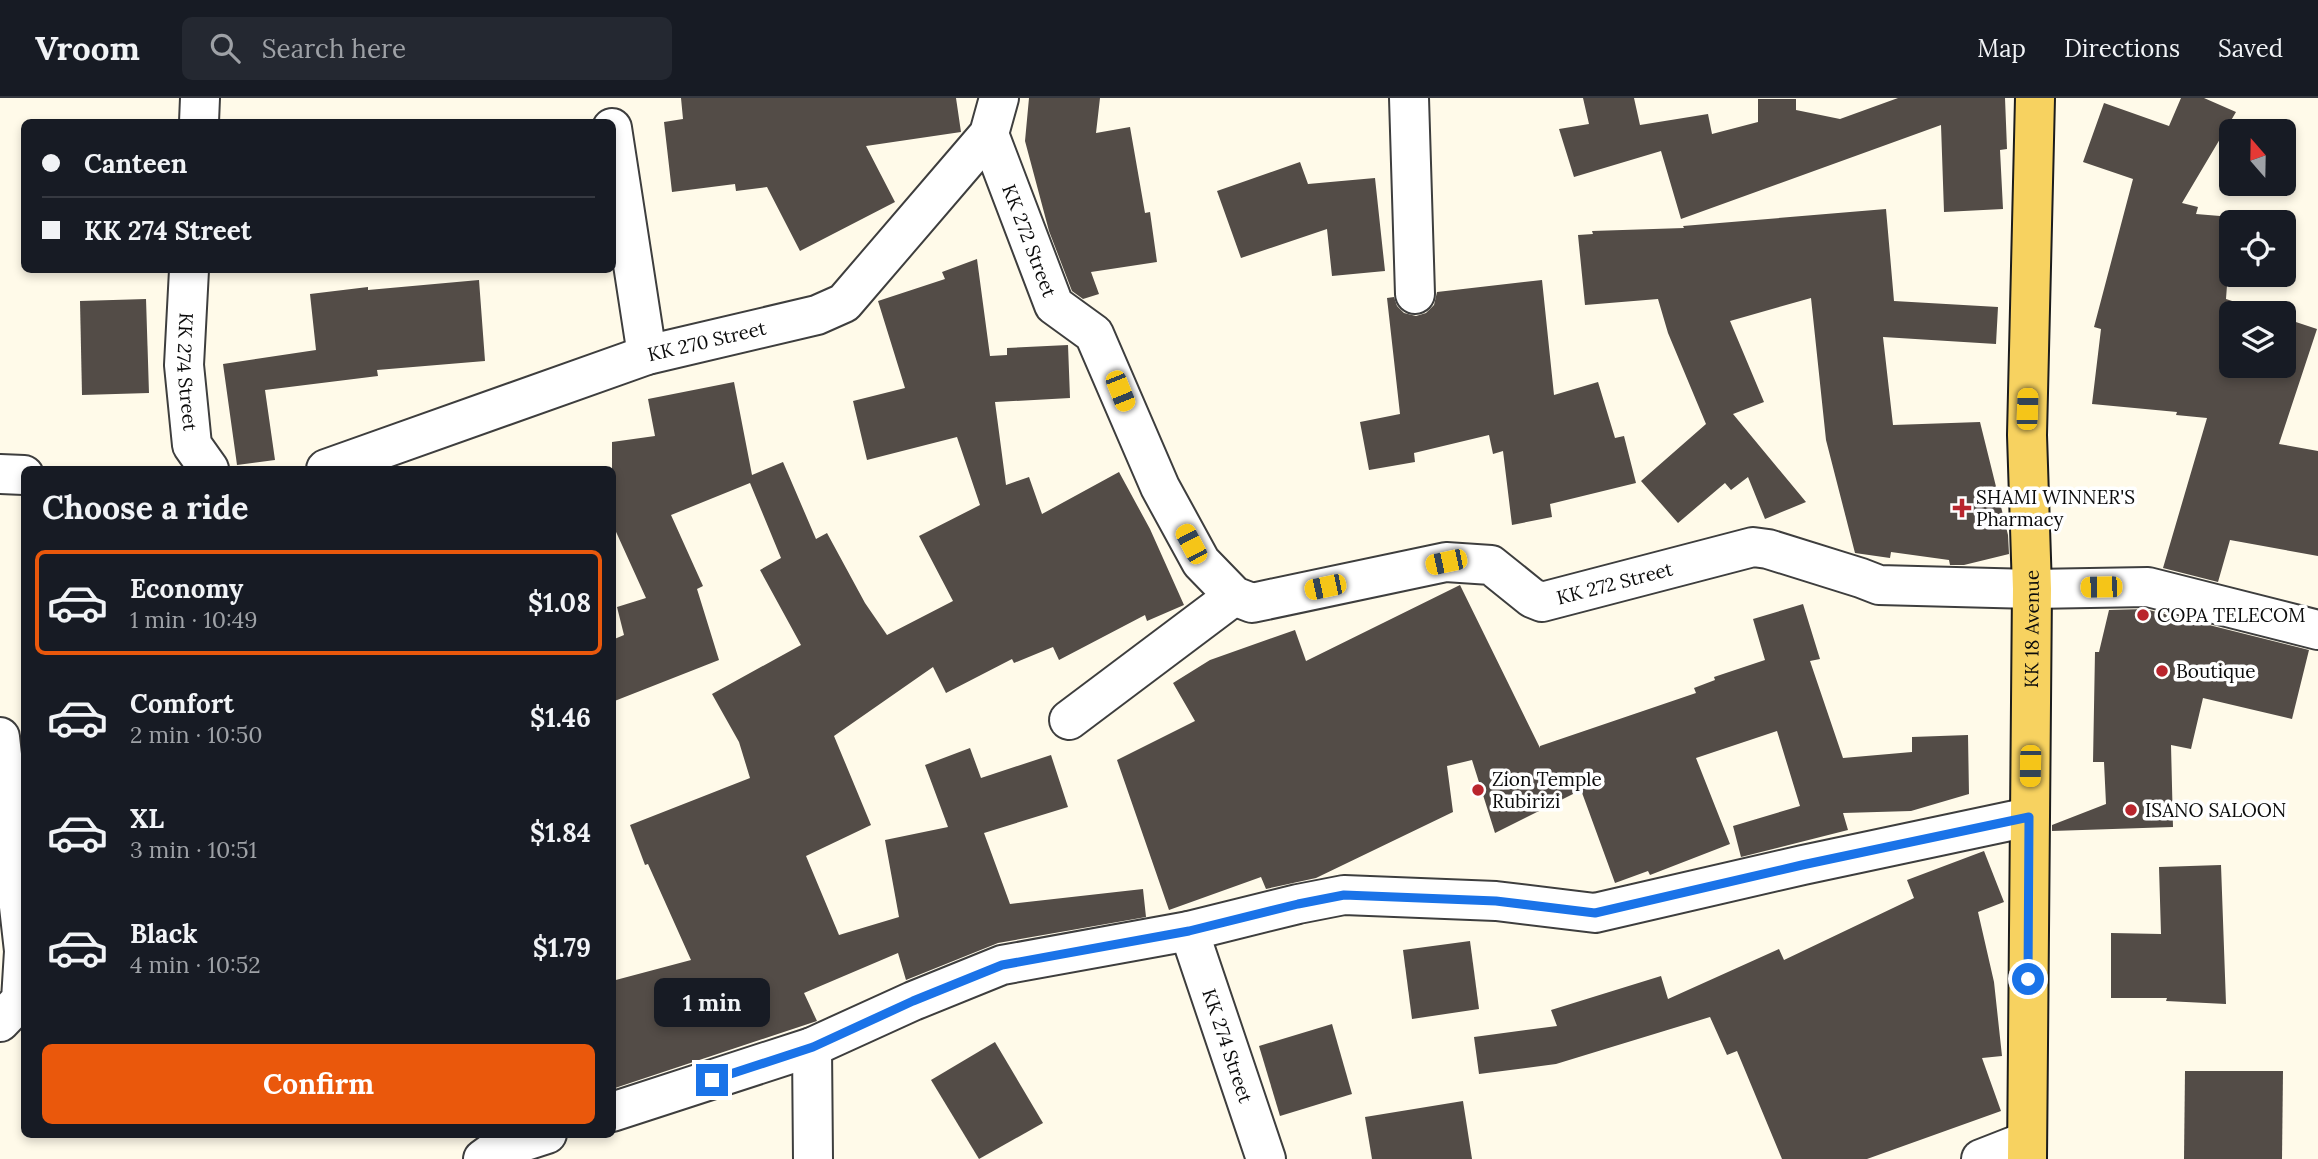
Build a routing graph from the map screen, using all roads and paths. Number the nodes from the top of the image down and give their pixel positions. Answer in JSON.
{"nodes":[{"id":1,"x":200,"y":98,"type":"edge"},
{"id":2,"x":608,"y":98,"type":"edge"},
{"id":3,"x":999,"y":98,"type":"edge"},
{"id":4,"x":1409,"y":98,"type":"edge"},
{"id":5,"x":2035,"y":98,"type":"edge"},
{"id":6,"x":198,"y":119,"type":"edge"},
{"id":7,"x":612,"y":119,"type":"edge"},
{"id":8,"x":989,"y":134,"type":"junction"},
{"id":9,"x":616,"y":154,"type":"edge"},
{"id":10,"x":189,"y":273,"type":"edge"},
{"id":11,"x":1415,"y":294,"type":"dead end"},
{"id":12,"x":647,"y":355,"type":"junction"},
{"id":13,"x":207,"y":466,"type":"edge"},
{"id":14,"x":334,"y":466,"type":"edge"},
{"id":15,"x":0,"y":474,"type":"edge"},
{"id":16,"x":21,"y":475,"type":"edge"},
{"id":17,"x":2032,"y":589,"type":"junction"},
{"id":18,"x":1234,"y":596,"type":"junction"},
{"id":19,"x":2318,"y":631,"type":"edge"},
{"id":20,"x":1069,"y":720,"type":"dead end"},
{"id":21,"x":0,"y":737,"type":"edge"},
{"id":22,"x":2029,"y":817,"type":"junction"},
{"id":23,"x":21,"y":924,"type":"edge"},
{"id":24,"x":1189,"y":931,"type":"junction"},
{"id":25,"x":21,"y":1000,"type":"edge"},
{"id":26,"x":0,"y":1022,"type":"edge"},
{"id":27,"x":813,"y":1047,"type":"junction"},
{"id":28,"x":616,"y":1111,"type":"edge"},
{"id":29,"x":535,"y":1138,"type":"edge"},
{"id":30,"x":2027,"y":1150,"type":"edge"},
{"id":31,"x":483,"y":1159,"type":"edge"},
{"id":32,"x":813,"y":1159,"type":"edge"},
{"id":33,"x":1266,"y":1159,"type":"edge"},
{"id":34,"x":1980,"y":1159,"type":"edge"}],
"edges":[{"from":1,"to":6,"type":"street"},
{"from":2,"to":7,"type":"street"},
{"from":3,"to":8,"type":"street","name":"KK 270 Street"},
{"from":4,"to":11,"type":"street"},
{"from":5,"to":17,"type":"main road","name":"KK 18 Avenue"},
{"from":8,"to":12,"type":"street","name":"KK 270 Street"},
{"from":8,"to":18,"type":"street","name":"KK 272 Street"},
{"from":9,"to":12,"type":"street"},
{"from":10,"to":13,"type":"street","name":"KK 274 Street"},
{"from":12,"to":14,"type":"street","name":"KK 270 Street"},
{"from":15,"to":16,"type":"street"},
{"from":17,"to":18,"type":"street","name":"KK 272 Street"},
{"from":17,"to":19,"type":"street"},
{"from":17,"to":22,"type":"main road","name":"KK 18 Avenue"},
{"from":18,"to":20,"type":"street"},
{"from":21,"to":23,"type":"street"},
{"from":22,"to":24,"type":"street"},
{"from":22,"to":30,"type":"main road","name":"KK 18 Avenue"},
{"from":24,"to":27,"type":"street"},
{"from":24,"to":33,"type":"street","name":"KK 274 Street"},
{"from":25,"to":26,"type":"street"},
{"from":27,"to":28,"type":"street"},
{"from":27,"to":32,"type":"street"},
{"from":29,"to":31,"type":"street"},
{"from":30,"to":34,"type":"street"}]}
